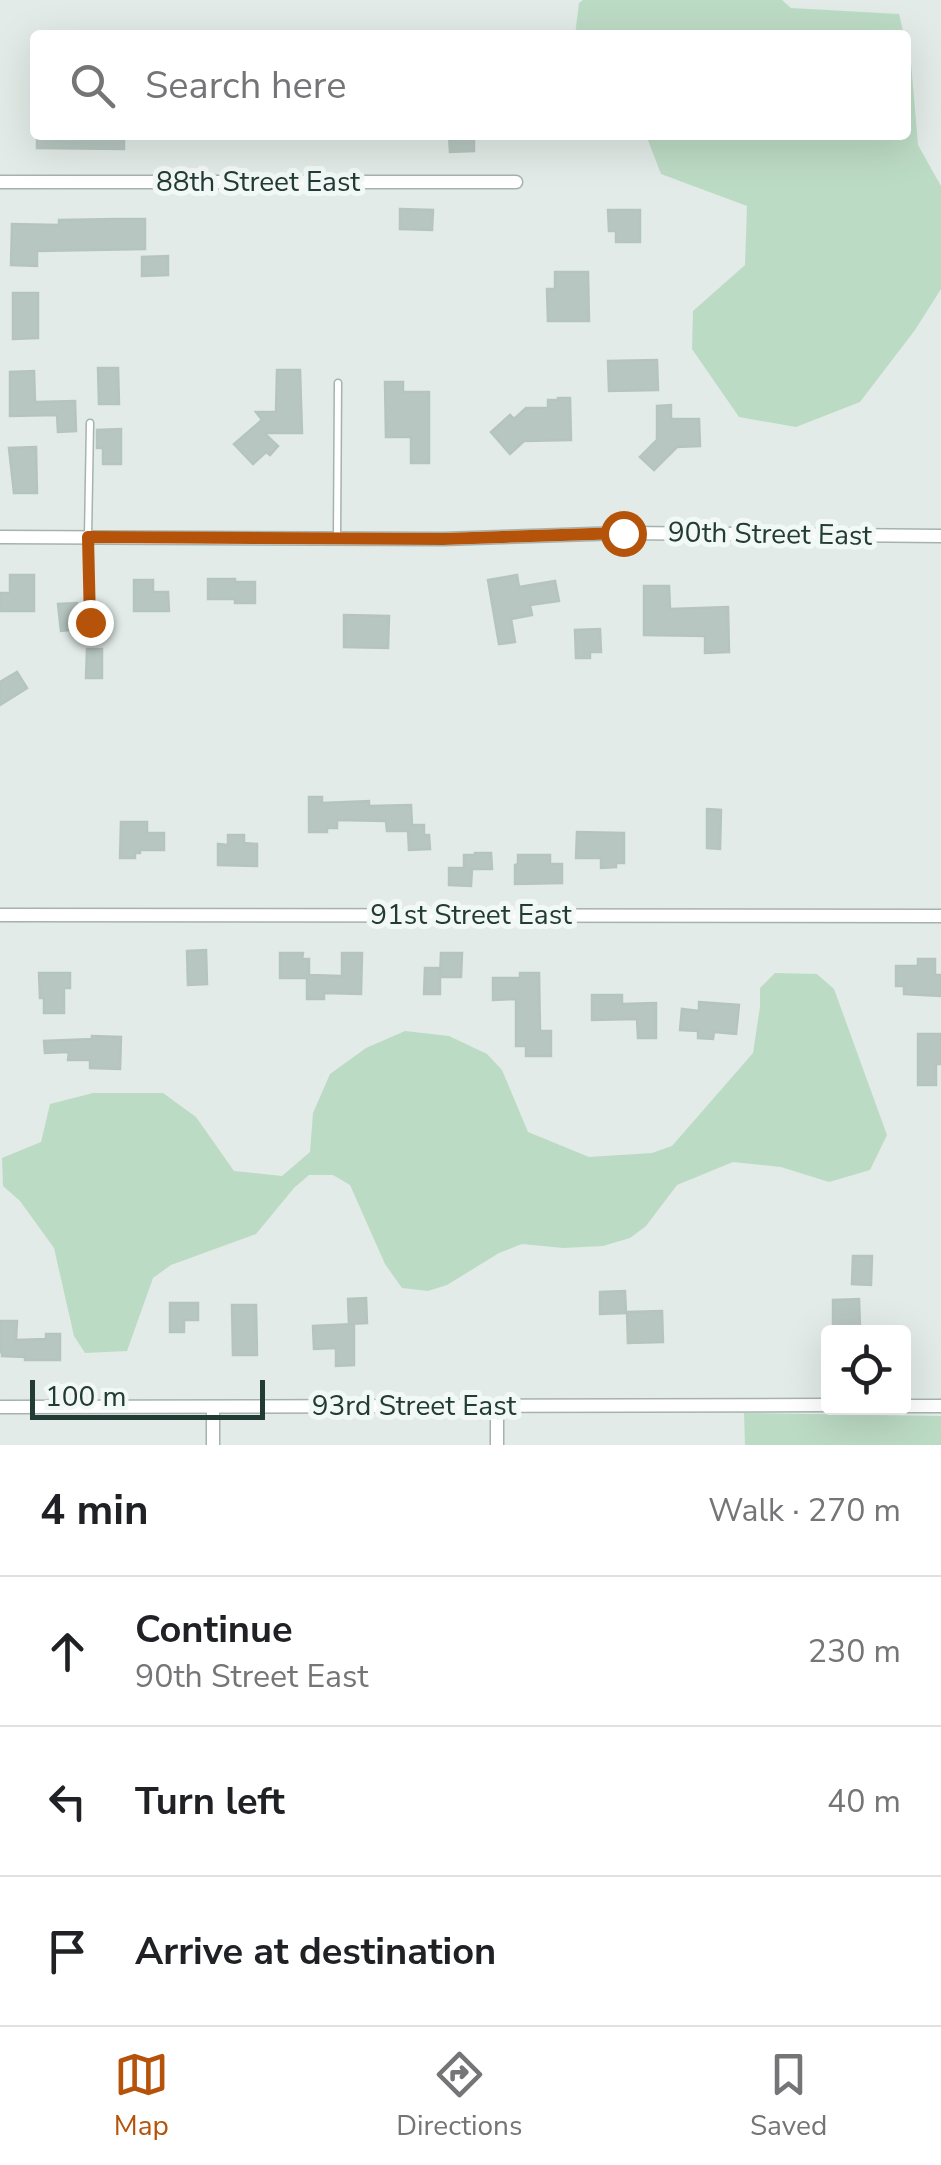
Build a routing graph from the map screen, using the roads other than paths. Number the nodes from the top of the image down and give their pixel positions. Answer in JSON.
{"nodes":[{"id":1,"x":0,"y":182,"type":"edge"},
{"id":2,"x":516,"y":182,"type":"dead end"},
{"id":3,"x":338,"y":383,"type":"dead end"},
{"id":4,"x":90,"y":423,"type":"dead end"},
{"id":5,"x":941,"y":536,"type":"edge"},
{"id":6,"x":0,"y":537,"type":"edge"},
{"id":7,"x":88,"y":537,"type":"junction"},
{"id":8,"x":337,"y":538,"type":"junction"},
{"id":9,"x":90,"y":622,"type":"dead end"},
{"id":10,"x":0,"y":916,"type":"edge"},
{"id":11,"x":941,"y":916,"type":"edge"},
{"id":12,"x":821,"y":1405,"type":"edge"},
{"id":13,"x":497,"y":1406,"type":"junction"},
{"id":14,"x":911,"y":1406,"type":"edge"},
{"id":15,"x":941,"y":1406,"type":"edge"},
{"id":16,"x":0,"y":1407,"type":"edge"},
{"id":17,"x":213,"y":1407,"type":"junction"},
{"id":18,"x":213,"y":1445,"type":"edge"},
{"id":19,"x":497,"y":1445,"type":"edge"}],
"edges":[{"from":1,"to":2,"type":"street","name":"88th Street East"},
{"from":3,"to":8,"type":"lane"},
{"from":4,"to":7,"type":"lane"},
{"from":5,"to":8,"type":"street","name":"90th Street East"},
{"from":6,"to":7,"type":"street","name":"90th Street East"},
{"from":7,"to":8,"type":"street","name":"90th Street East"},
{"from":7,"to":9,"type":"lane"},
{"from":10,"to":11,"type":"street","name":"91st Street East"},
{"from":12,"to":13,"type":"street","name":"93rd Street East"},
{"from":13,"to":17,"type":"street","name":"93rd Street East"},
{"from":13,"to":19,"type":"street"},
{"from":14,"to":15,"type":"street"},
{"from":16,"to":17,"type":"street","name":"93rd Street East"},
{"from":17,"to":18,"type":"street"}]}
